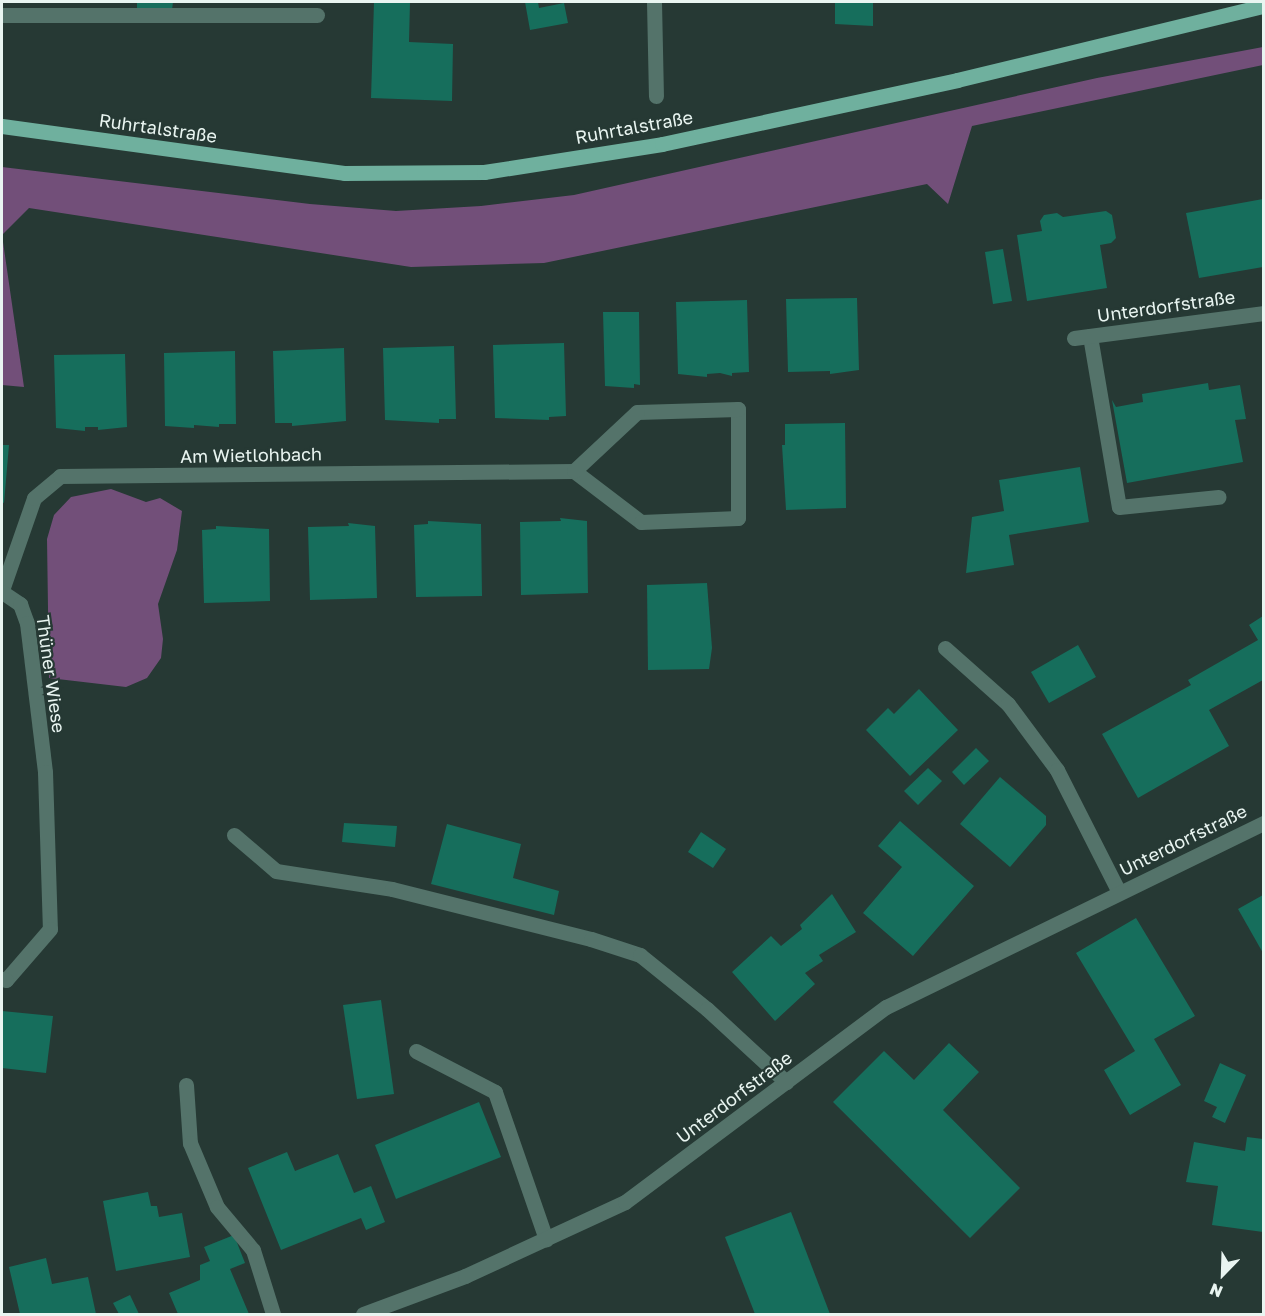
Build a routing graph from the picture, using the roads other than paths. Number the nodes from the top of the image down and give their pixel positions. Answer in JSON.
{"nodes":[{"id":1,"x":654,"y":2,"type":"edge"},
{"id":2,"x":1263,"y":6,"type":"edge"},
{"id":3,"x":2,"y":15,"type":"edge"},
{"id":4,"x":317,"y":15,"type":"dead end"},
{"id":5,"x":656,"y":96,"type":"dead end"},
{"id":6,"x":2,"y":126,"type":"edge"},
{"id":7,"x":1263,"y":313,"type":"edge"},
{"id":8,"x":1090,"y":336,"type":"junction"},
{"id":9,"x":1074,"y":338,"type":"dead end"},
{"id":10,"x":574,"y":471,"type":"junction"},
{"id":11,"x":1218,"y":497,"type":"dead end"},
{"id":12,"x":2,"y":591,"type":"edge"},
{"id":13,"x":945,"y":648,"type":"dead end"},
{"id":14,"x":1263,"y":823,"type":"edge"},
{"id":15,"x":234,"y":836,"type":"dead end"},
{"id":16,"x":1119,"y":892,"type":"junction"},
{"id":17,"x":2,"y":979,"type":"edge"},
{"id":18,"x":416,"y":1051,"type":"dead end"},
{"id":19,"x":786,"y":1082,"type":"junction"},
{"id":20,"x":186,"y":1085,"type":"dead end"},
{"id":21,"x":546,"y":1239,"type":"junction"},
{"id":22,"x":273,"y":1314,"type":"edge"},
{"id":23,"x":363,"y":1314,"type":"edge"}],
"edges":[{"from":1,"to":5,"type":"street"},
{"from":2,"to":6,"type":"main road","name":"Ruhrtalstraße"},
{"from":3,"to":4,"type":"street"},
{"from":7,"to":8,"type":"street","name":"Unterdorfstraße"},
{"from":8,"to":9,"type":"street","name":"Unterdorfstraße"},
{"from":8,"to":11,"type":"street"},
{"from":10,"to":10,"type":"street"},
{"from":10,"to":12,"type":"street","name":"Am Wietlohbach"},
{"from":12,"to":17,"type":"street","name":"Thüner Wiese"},
{"from":13,"to":16,"type":"street","name":"Unterdorfstraße"},
{"from":14,"to":16,"type":"street","name":"Unterdorfstraße"},
{"from":15,"to":19,"type":"street"},
{"from":16,"to":19,"type":"street","name":"Unterdorfstraße"},
{"from":18,"to":21,"type":"street"},
{"from":19,"to":21,"type":"street","name":"Unterdorfstraße"},
{"from":20,"to":22,"type":"street"},
{"from":21,"to":23,"type":"street","name":"Unterdorfstraße"}]}
